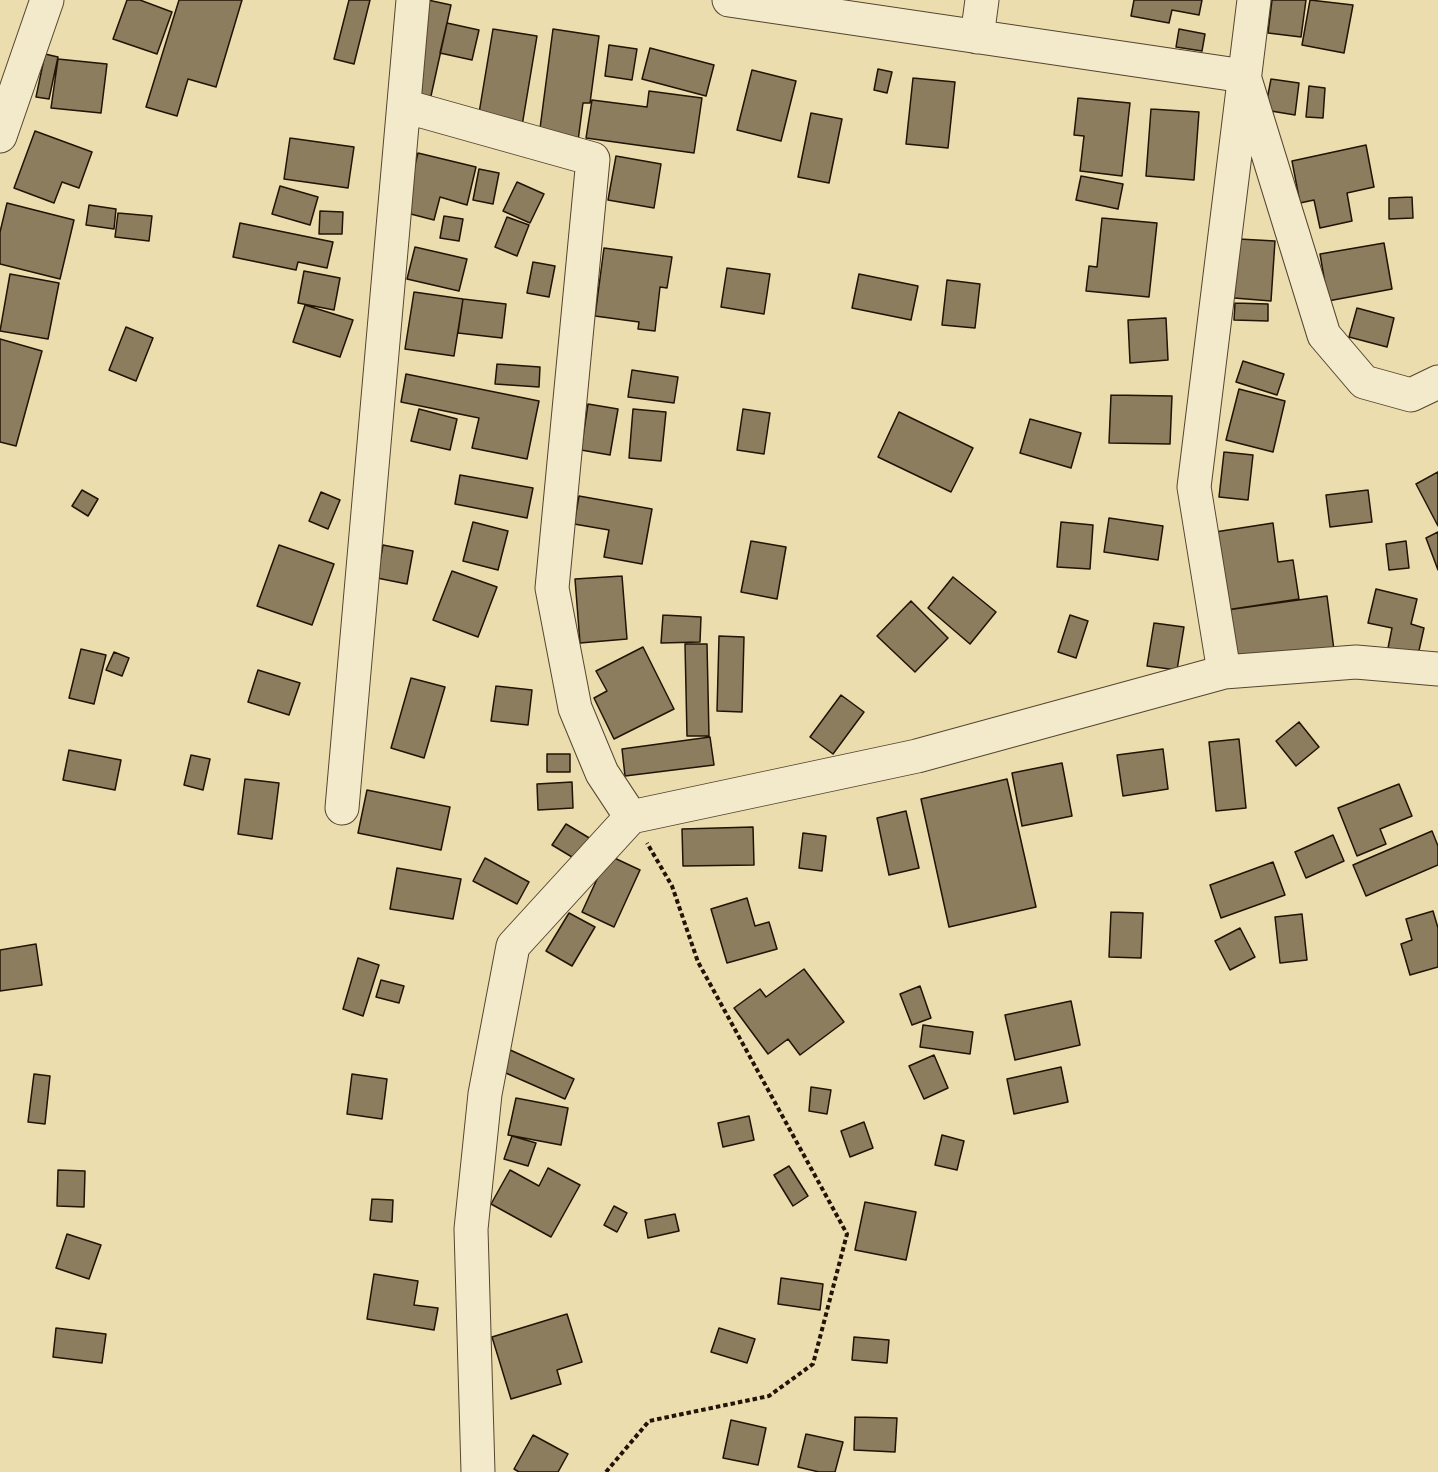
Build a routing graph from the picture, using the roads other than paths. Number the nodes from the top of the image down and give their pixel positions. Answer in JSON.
{"nodes":[{"id":1,"x":47,"y":0,"type":"edge"},
{"id":2,"x":413,"y":0,"type":"edge"},
{"id":3,"x":729,"y":0,"type":"edge"},
{"id":4,"x":982,"y":0,"type":"edge"},
{"id":5,"x":1254,"y":0,"type":"edge"},
{"id":6,"x":977,"y":37,"type":"junction"},
{"id":7,"x":1244,"y":76,"type":"junction"},
{"id":8,"x":404,"y":106,"type":"junction"},
{"id":9,"x":0,"y":136,"type":"edge"},
{"id":10,"x":1438,"y":382,"type":"edge"},
{"id":11,"x":1438,"y":669,"type":"edge"},
{"id":12,"x":1224,"y":672,"type":"junction"},
{"id":13,"x":342,"y":808,"type":"dead end"},
{"id":14,"x":631,"y":817,"type":"junction"},
{"id":15,"x":478,"y":1472,"type":"edge"}],
"edges":[{"from":1,"to":9,"type":"street"},
{"from":2,"to":8,"type":"street"},
{"from":3,"to":6,"type":"street"},
{"from":4,"to":6,"type":"street"},
{"from":5,"to":7,"type":"street"},
{"from":6,"to":7,"type":"street"},
{"from":7,"to":10,"type":"street"},
{"from":7,"to":12,"type":"street"},
{"from":8,"to":13,"type":"street"},
{"from":8,"to":14,"type":"street"},
{"from":11,"to":12,"type":"street"},
{"from":12,"to":14,"type":"street"},
{"from":14,"to":15,"type":"street"}]}
